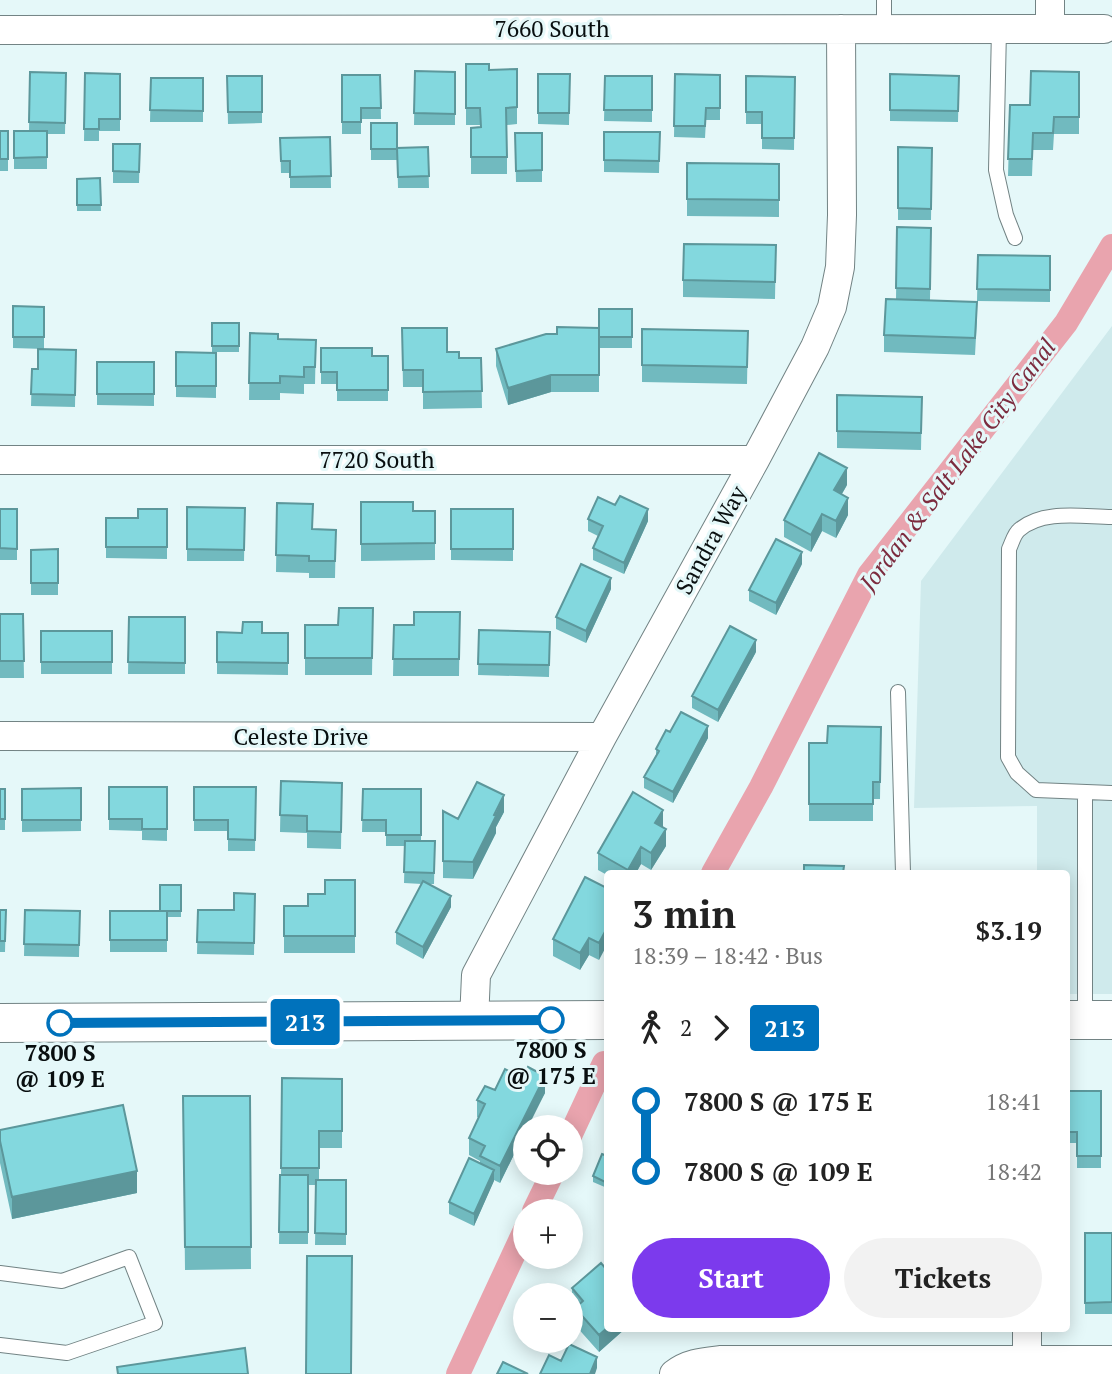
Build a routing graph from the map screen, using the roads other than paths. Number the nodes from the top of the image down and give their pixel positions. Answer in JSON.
{"nodes":[{"id":1,"x":884,"y":0,"type":"edge"},
{"id":2,"x":1050,"y":0,"type":"edge"},
{"id":3,"x":841,"y":29,"type":"junction"},
{"id":4,"x":884,"y":29,"type":"junction"},
{"id":5,"x":999,"y":29,"type":"junction"},
{"id":6,"x":1050,"y":29,"type":"junction"},
{"id":7,"x":1104,"y":29,"type":"dead end"},
{"id":8,"x":0,"y":30,"type":"edge"},
{"id":9,"x":1015,"y":238,"type":"dead end"},
{"id":10,"x":0,"y":460,"type":"edge"},
{"id":11,"x":755,"y":460,"type":"junction"},
{"id":12,"x":1112,"y":517,"type":"edge"},
{"id":13,"x":898,"y":692,"type":"dead end"},
{"id":14,"x":0,"y":736,"type":"edge"},
{"id":15,"x":602,"y":737,"type":"junction"},
{"id":16,"x":1085,"y":793,"type":"junction"},
{"id":17,"x":1112,"y":793,"type":"edge"},
{"id":18,"x":903,"y":870,"type":"edge"},
{"id":19,"x":604,"y":1020,"type":"edge"},
{"id":20,"x":1087,"y":1020,"type":"edge"},
{"id":21,"x":474,"y":1021,"type":"junction"},
{"id":22,"x":0,"y":1023,"type":"edge"},
{"id":23,"x":0,"y":1273,"type":"edge"},
{"id":24,"x":1027,"y":1332,"type":"edge"},
{"id":25,"x":0,"y":1345,"type":"edge"},
{"id":26,"x":1112,"y":1360,"type":"edge"},
{"id":27,"x":1027,"y":1367,"type":"edge"},
{"id":28,"x":674,"y":1374,"type":"edge"}],
"edges":[{"from":1,"to":4,"type":"lane"},
{"from":2,"to":6,"type":"street"},
{"from":3,"to":4,"type":"street","name":"7660 South"},
{"from":3,"to":8,"type":"street","name":"7660 South"},
{"from":3,"to":11,"type":"street","name":"Sandra Way"},
{"from":4,"to":5,"type":"street","name":"7660 South"},
{"from":5,"to":6,"type":"street","name":"7660 South"},
{"from":5,"to":9,"type":"lane"},
{"from":6,"to":7,"type":"street","name":"7660 South"},
{"from":10,"to":11,"type":"street","name":"7720 South"},
{"from":11,"to":15,"type":"street","name":"Sandra Way"},
{"from":12,"to":16,"type":"lane"},
{"from":13,"to":18,"type":"lane"},
{"from":14,"to":15,"type":"street","name":"Celeste Drive"},
{"from":15,"to":21,"type":"street","name":"Sandra Way"},
{"from":16,"to":17,"type":"lane"},
{"from":16,"to":20,"type":"lane"},
{"from":19,"to":21,"type":"main road"},
{"from":21,"to":22,"type":"main road"},
{"from":23,"to":25,"type":"lane"},
{"from":24,"to":27,"type":"street"},
{"from":26,"to":27,"type":"street"},
{"from":27,"to":28,"type":"street"}]}
